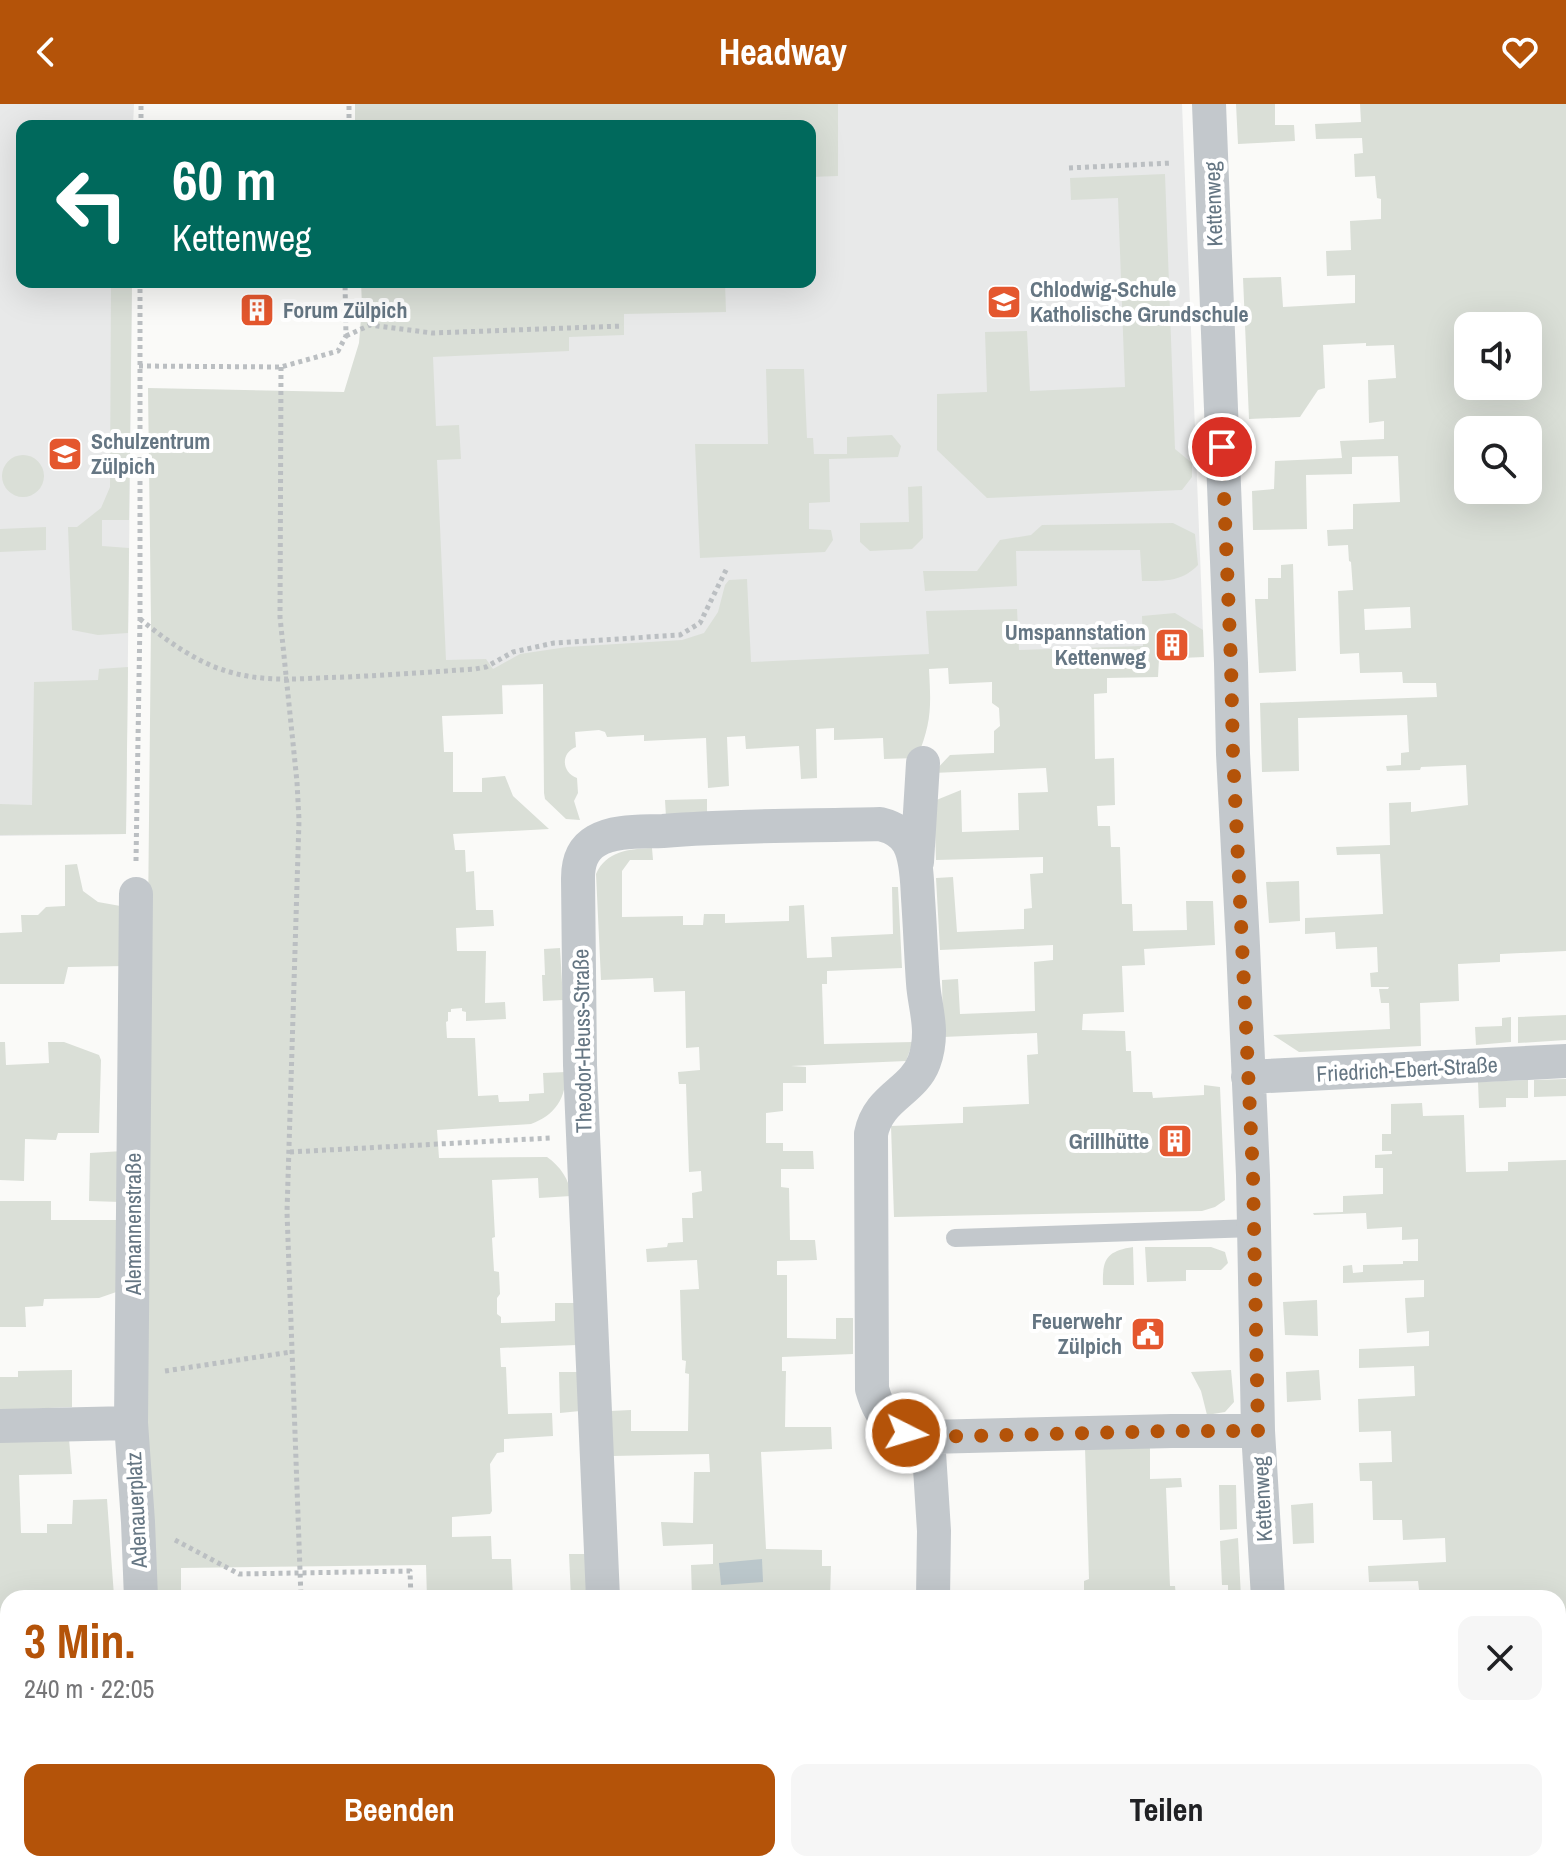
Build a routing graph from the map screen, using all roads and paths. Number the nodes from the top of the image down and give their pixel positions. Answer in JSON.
{"nodes":[{"id":1,"x":1209,"y":104,"type":"edge"},
{"id":2,"x":1172,"y":163,"type":"dead end"},
{"id":3,"x":1069,"y":168,"type":"dead end"},
{"id":4,"x":140,"y":288,"type":"edge"},
{"id":5,"x":345,"y":288,"type":"edge"},
{"id":6,"x":623,"y":326,"type":"dead end"},
{"id":7,"x":346,"y":336,"type":"junction"},
{"id":8,"x":139,"y":366,"type":"junction"},
{"id":9,"x":281,"y":367,"type":"junction"},
{"id":10,"x":727,"y":568,"type":"dead end"},
{"id":11,"x":140,"y":619,"type":"junction"},
{"id":12,"x":285,"y":680,"type":"junction"},
{"id":13,"x":923,"y":763,"type":"dead end"},
{"id":14,"x":916,"y":872,"type":"junction"},
{"id":15,"x":136,"y":894,"type":"joint"},
{"id":16,"x":1566,"y":1061,"type":"edge"},
{"id":17,"x":1248,"y":1077,"type":"junction"},
{"id":18,"x":584,"y":1136,"type":"junction"},
{"id":19,"x":290,"y":1152,"type":"junction"},
{"id":20,"x":1254,"y":1228,"type":"junction"},
{"id":21,"x":955,"y":1238,"type":"dead end"},
{"id":22,"x":291,"y":1352,"type":"junction"},
{"id":23,"x":132,"y":1376,"type":"junction"},
{"id":24,"x":131,"y":1423,"type":"junction"},
{"id":25,"x":0,"y":1426,"type":"edge"},
{"id":26,"x":1258,"y":1431,"type":"junction"},
{"id":27,"x":928,"y":1437,"type":"junction"},
{"id":28,"x":138,"y":1522,"type":"junction"},
{"id":29,"x":300,"y":1572,"type":"junction"},
{"id":30,"x":141,"y":1590,"type":"edge"},
{"id":31,"x":301,"y":1590,"type":"edge"},
{"id":32,"x":411,"y":1590,"type":"edge"},
{"id":33,"x":603,"y":1590,"type":"edge"},
{"id":34,"x":933,"y":1590,"type":"edge"},
{"id":35,"x":1268,"y":1590,"type":"edge"}],
"edges":[{"from":1,"to":17,"type":"street","name":"Kettenweg"},
{"from":2,"to":3,"type":"path"},
{"from":4,"to":8,"type":"path"},
{"from":5,"to":7,"type":"path"},
{"from":6,"to":7,"type":"path"},
{"from":7,"to":9,"type":"path"},
{"from":8,"to":9,"type":"path"},
{"from":8,"to":11,"type":"path"},
{"from":9,"to":12,"type":"path"},
{"from":10,"to":12,"type":"path"},
{"from":11,"to":12,"type":"path"},
{"from":11,"to":15,"type":"path"},
{"from":12,"to":19,"type":"path"},
{"from":13,"to":14,"type":"street","name":"Theodor-Heuss-Straße"},
{"from":14,"to":18,"type":"street","name":"Theodor-Heuss-Straße"},
{"from":14,"to":27,"type":"street","name":"Theodor-Heuss-Straße"},
{"from":15,"to":23,"type":"street","name":"Alemannenstraße"},
{"from":16,"to":17,"type":"street","name":"Friedrich-Ebert-Straße"},
{"from":17,"to":20,"type":"street","name":"Kettenweg"},
{"from":18,"to":19,"type":"path"},
{"from":18,"to":33,"type":"street","name":"Theodor-Heuss-Straße"},
{"from":19,"to":22,"type":"path"},
{"from":20,"to":21,"type":"lane"},
{"from":20,"to":26,"type":"street","name":"Kettenweg"},
{"from":22,"to":23,"type":"path"},
{"from":22,"to":29,"type":"path"},
{"from":23,"to":24,"type":"street","name":"Alemannenstraße"},
{"from":24,"to":25,"type":"street"},
{"from":24,"to":28,"type":"street","name":"Adenauerplatz"},
{"from":26,"to":27,"type":"street","name":"Theodor-Heuss-Straße"},
{"from":26,"to":35,"type":"street","name":"Kettenweg"},
{"from":27,"to":34,"type":"street"},
{"from":28,"to":29,"type":"path"},
{"from":28,"to":30,"type":"street","name":"Adenauerplatz"},
{"from":29,"to":31,"type":"path"},
{"from":29,"to":32,"type":"path"}]}
